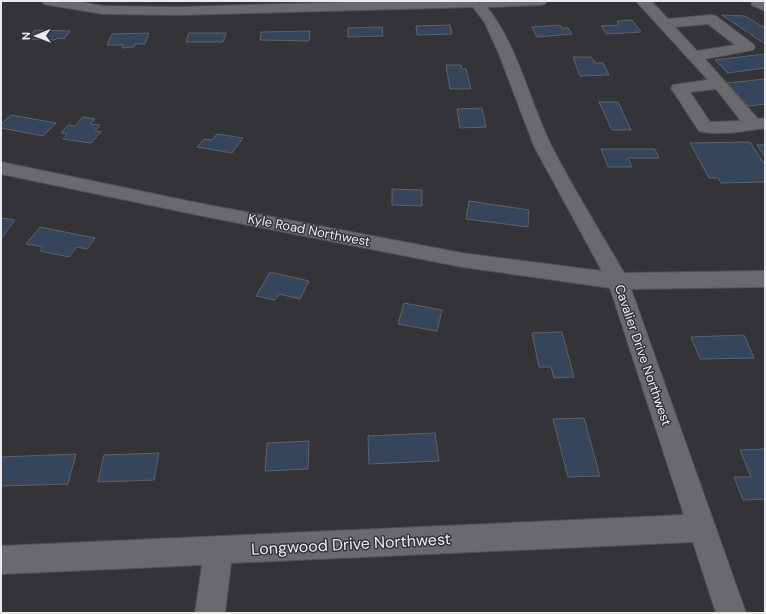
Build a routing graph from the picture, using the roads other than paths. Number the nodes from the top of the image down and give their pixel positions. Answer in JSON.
{"nodes":[{"id":1,"x":49,"y":1,"type":"edge"},
{"id":2,"x":540,"y":1,"type":"edge"},
{"id":3,"x":643,"y":1,"type":"edge"},
{"id":4,"x":760,"y":1,"type":"edge"},
{"id":5,"x":477,"y":2,"type":"edge"},
{"id":6,"x":765,"y":7,"type":"edge"},
{"id":7,"x":666,"y":24,"type":"junction"},
{"id":8,"x":748,"y":47,"type":"junction"},
{"id":9,"x":765,"y":48,"type":"edge"},
{"id":10,"x":693,"y":56,"type":"junction"},
{"id":11,"x":720,"y":84,"type":"junction"},
{"id":12,"x":759,"y":124,"type":"edge"},
{"id":13,"x":1,"y":168,"type":"edge"},
{"id":14,"x":765,"y":280,"type":"edge"},
{"id":15,"x":618,"y":281,"type":"junction"},
{"id":16,"x":701,"y":528,"type":"junction"},
{"id":17,"x":218,"y":551,"type":"junction"},
{"id":18,"x":1,"y":560,"type":"edge"},
{"id":19,"x":210,"y":613,"type":"edge"},
{"id":20,"x":731,"y":613,"type":"edge"}],
"edges":[{"from":1,"to":5,"type":"street"},
{"from":2,"to":5,"type":"street"},
{"from":3,"to":7,"type":"street"},
{"from":4,"to":6,"type":"street"},
{"from":5,"to":15,"type":"street","name":"Cavalier Drive Northwest"},
{"from":7,"to":8,"type":"street"},
{"from":7,"to":10,"type":"street"},
{"from":8,"to":9,"type":"street"},
{"from":8,"to":10,"type":"street"},
{"from":10,"to":11,"type":"street"},
{"from":11,"to":12,"type":"street"},
{"from":11,"to":12,"type":"street"},
{"from":13,"to":15,"type":"street","name":"Kyle Road Northwest"},
{"from":14,"to":15,"type":"street","name":"Kyle Road Northwest"},
{"from":15,"to":16,"type":"street","name":"Cavalier Drive Northwest"},
{"from":16,"to":17,"type":"street","name":"Longwood Drive Northwest"},
{"from":16,"to":20,"type":"street","name":"Cavalier Drive Northwest"},
{"from":17,"to":18,"type":"street","name":"Longwood Drive Northwest"},
{"from":17,"to":19,"type":"street"}]}
